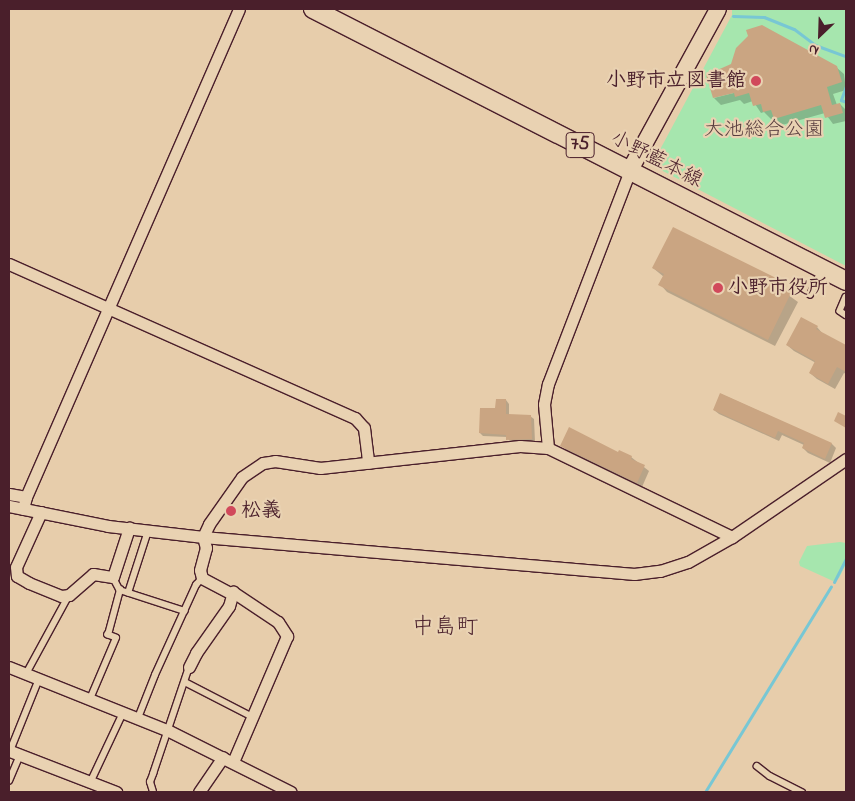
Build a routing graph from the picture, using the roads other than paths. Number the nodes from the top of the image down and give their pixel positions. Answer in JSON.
{"nodes":[{"id":1,"x":239,"y":9,"type":"edge"},
{"id":2,"x":313,"y":9,"type":"edge"},
{"id":3,"x":718,"y":9,"type":"edge"},
{"id":4,"x":630,"y":170,"type":"junction"},
{"id":5,"x":9,"y":264,"type":"edge"},
{"id":6,"x":822,"y":269,"type":"junction"},
{"id":7,"x":846,"y":282,"type":"edge"},
{"id":8,"x":810,"y":295,"type":"dead end"},
{"id":9,"x":846,"y":297,"type":"edge"},
{"id":10,"x":109,"y":307,"type":"junction"},
{"id":11,"x":846,"y":315,"type":"edge"},
{"id":12,"x":548,"y":448,"type":"junction"},
{"id":13,"x":846,"y":459,"type":"edge"},
{"id":14,"x":368,"y":463,"type":"junction"},
{"id":15,"x":9,"y":494,"type":"edge"},
{"id":16,"x":25,"y":503,"type":"junction"},
{"id":17,"x":9,"y":506,"type":"edge"},
{"id":18,"x":40,"y":512,"type":"junction"},
{"id":19,"x":129,"y":528,"type":"junction"},
{"id":20,"x":149,"y":530,"type":"junction"},
{"id":21,"x":203,"y":536,"type":"junction"},
{"id":22,"x":732,"y":537,"type":"junction"},
{"id":23,"x":113,"y":577,"type":"junction"},
{"id":24,"x":202,"y":578,"type":"junction"},
{"id":25,"x":120,"y":590,"type":"junction"},
{"id":26,"x":128,"y":593,"type":"junction"},
{"id":27,"x":232,"y":594,"type":"junction"},
{"id":28,"x":70,"y":595,"type":"junction"},
{"id":29,"x":185,"y":611,"type":"junction"},
{"id":30,"x":9,"y":667,"type":"edge"},
{"id":31,"x":189,"y":667,"type":"joint"},
{"id":32,"x":26,"y":674,"type":"junction"},
{"id":33,"x":39,"y":679,"type":"junction"},
{"id":34,"x":185,"y":682,"type":"junction"},
{"id":35,"x":90,"y":699,"type":"junction"},
{"id":36,"x":123,"y":713,"type":"junction"},
{"id":37,"x":251,"y":716,"type":"junction"},
{"id":38,"x":138,"y":718,"type":"junction"},
{"id":39,"x":169,"y":731,"type":"junction"},
{"id":40,"x":15,"y":753,"type":"junction"},
{"id":41,"x":228,"y":759,"type":"junction"},
{"id":42,"x":757,"y":766,"type":"dead end"},
{"id":43,"x":9,"y":781,"type":"edge"},
{"id":44,"x":90,"y":783,"type":"junction"},
{"id":45,"x":116,"y":792,"type":"edge"},
{"id":46,"x":152,"y":792,"type":"edge"},
{"id":47,"x":199,"y":792,"type":"edge"},
{"id":48,"x":291,"y":792,"type":"edge"},
{"id":49,"x":802,"y":792,"type":"edge"}],
"edges":[{"from":1,"to":10,"type":"street"},
{"from":2,"to":4,"type":"main road","name":"小野藍本線","number":"75"},
{"from":3,"to":4,"type":"street"},
{"from":4,"to":6,"type":"main road","name":"小野藍本線","number":"75"},
{"from":4,"to":12,"type":"street"},
{"from":5,"to":10,"type":"street"},
{"from":6,"to":7,"type":"main road","name":"小野藍本線","number":"75"},
{"from":6,"to":8,"type":"lane"},
{"from":9,"to":11,"type":"lane"},
{"from":10,"to":14,"type":"street"},
{"from":10,"to":16,"type":"street"},
{"from":12,"to":14,"type":"street"},
{"from":12,"to":22,"type":"street"},
{"from":13,"to":22,"type":"street"},
{"from":14,"to":21,"type":"street"},
{"from":15,"to":16,"type":"street"},
{"from":16,"to":17,"type":"street"},
{"from":16,"to":18,"type":"street"},
{"from":18,"to":19,"type":"street"},
{"from":18,"to":28,"type":"street"},
{"from":19,"to":20,"type":"street"},
{"from":19,"to":23,"type":"street"},
{"from":20,"to":21,"type":"street"},
{"from":20,"to":26,"type":"lane"},
{"from":21,"to":22,"type":"street"},
{"from":21,"to":24,"type":"street"},
{"from":23,"to":25,"type":"lane"},
{"from":23,"to":28,"type":"street"},
{"from":24,"to":27,"type":"street"},
{"from":24,"to":29,"type":"lane"},
{"from":25,"to":26,"type":"lane"},
{"from":25,"to":35,"type":"lane"},
{"from":26,"to":29,"type":"lane"},
{"from":27,"to":31,"type":"street"},
{"from":27,"to":37,"type":"street"},
{"from":28,"to":32,"type":"lane"},
{"from":29,"to":38,"type":"lane"},
{"from":30,"to":32,"type":"street"},
{"from":31,"to":34,"type":"lane"},
{"from":32,"to":33,"type":"street"},
{"from":33,"to":35,"type":"street"},
{"from":33,"to":40,"type":"lane"},
{"from":34,"to":37,"type":"lane"},
{"from":34,"to":39,"type":"lane"},
{"from":35,"to":36,"type":"street"},
{"from":36,"to":38,"type":"street"},
{"from":36,"to":44,"type":"lane"},
{"from":37,"to":41,"type":"street"},
{"from":38,"to":39,"type":"street"},
{"from":39,"to":41,"type":"street"},
{"from":39,"to":46,"type":"lane"},
{"from":40,"to":43,"type":"lane"},
{"from":40,"to":44,"type":"street"},
{"from":41,"to":47,"type":"street"},
{"from":41,"to":48,"type":"street"},
{"from":42,"to":49,"type":"lane"},
{"from":44,"to":45,"type":"street"}]}
